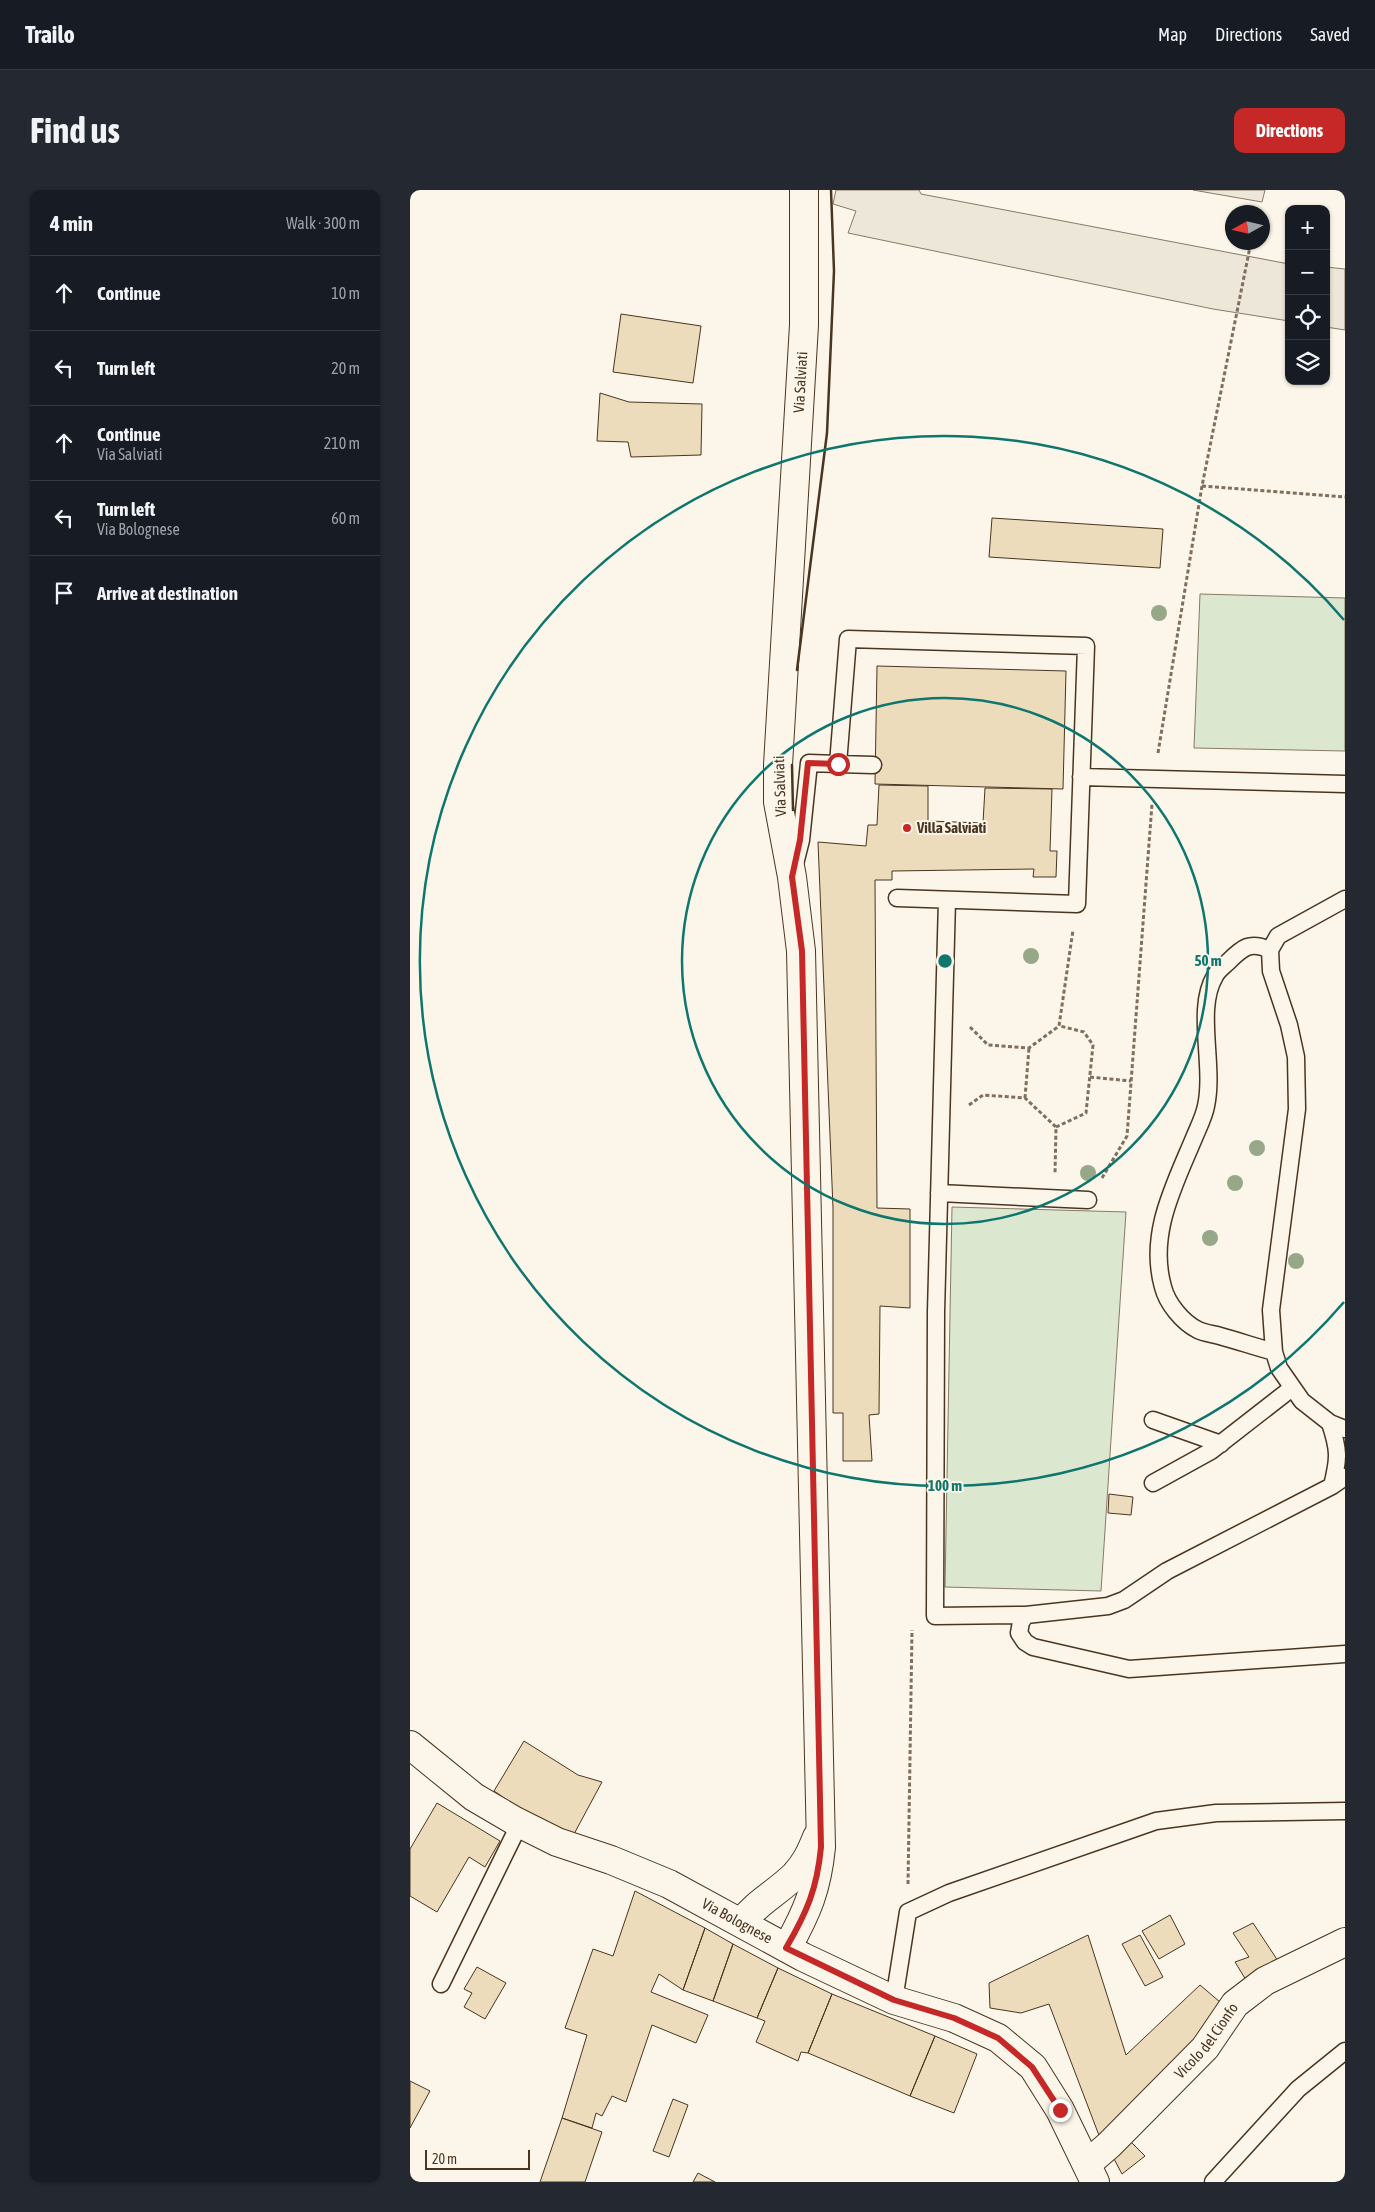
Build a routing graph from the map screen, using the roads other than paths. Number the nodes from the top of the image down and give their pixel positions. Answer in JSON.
{"nodes":[{"id":1,"x":804,"y":190,"type":"edge"},
{"id":2,"x":838,"y":764,"type":"junction"},
{"id":3,"x":872,"y":765,"type":"dead end"},
{"id":4,"x":1081,"y":777,"type":"junction"},
{"id":5,"x":1345,"y":784,"type":"edge"},
{"id":6,"x":792,"y":877,"type":"junction"},
{"id":7,"x":897,"y":898,"type":"dead end"},
{"id":8,"x":1345,"y":899,"type":"edge"},
{"id":9,"x":948,"y":900,"type":"junction"},
{"id":10,"x":1270,"y":950,"type":"junction"},
{"id":11,"x":939,"y":1193,"type":"junction"},
{"id":12,"x":1088,"y":1200,"type":"road end"},
{"id":13,"x":1274,"y":1352,"type":"junction"},
{"id":14,"x":1292,"y":1388,"type":"junction"},
{"id":15,"x":1152,"y":1420,"type":"dead end"},
{"id":16,"x":1330,"y":1423,"type":"junction"},
{"id":17,"x":1345,"y":1429,"type":"edge"},
{"id":18,"x":1221,"y":1444,"type":"junction"},
{"id":19,"x":1339,"y":1482,"type":"edge"},
{"id":20,"x":1152,"y":1483,"type":"dead end"},
{"id":21,"x":1026,"y":1615,"type":"junction"},
{"id":22,"x":1345,"y":1654,"type":"edge"},
{"id":23,"x":410,"y":1745,"type":"edge"},
{"id":24,"x":1345,"y":1811,"type":"edge"},
{"id":25,"x":520,"y":1823,"type":"junction"},
{"id":26,"x":820,"y":1832,"type":"junction"},
{"id":27,"x":742,"y":1922,"type":"junction"},
{"id":28,"x":1345,"y":1942,"type":"edge"},
{"id":29,"x":786,"y":1948,"type":"junction"},
{"id":30,"x":441,"y":1984,"type":"dead end"},
{"id":31,"x":894,"y":2000,"type":"junction"},
{"id":32,"x":1345,"y":2051,"type":"edge"},
{"id":33,"x":1091,"y":2173,"type":"edge"},
{"id":34,"x":1213,"y":2182,"type":"edge"}],
"edges":[{"from":1,"to":6,"type":"main road","name":"Via Salviati"},
{"from":2,"to":3,"type":"lane"},
{"from":2,"to":4,"type":"lane"},
{"from":2,"to":6,"type":"lane"},
{"from":4,"to":5,"type":"lane"},
{"from":4,"to":9,"type":"lane"},
{"from":6,"to":26,"type":"main road","name":"Via Salviati"},
{"from":7,"to":9,"type":"lane"},
{"from":8,"to":10,"type":"lane"},
{"from":9,"to":11,"type":"lane"},
{"from":10,"to":13,"type":"lane"},
{"from":10,"to":13,"type":"lane"},
{"from":11,"to":12,"type":"lane"},
{"from":11,"to":21,"type":"lane"},
{"from":13,"to":14,"type":"lane"},
{"from":14,"to":16,"type":"lane"},
{"from":14,"to":18,"type":"lane"},
{"from":15,"to":18,"type":"lane"},
{"from":16,"to":17,"type":"lane"},
{"from":16,"to":19,"type":"lane"},
{"from":18,"to":20,"type":"lane"},
{"from":19,"to":21,"type":"lane"},
{"from":21,"to":22,"type":"lane"},
{"from":23,"to":25,"type":"main road","name":"Via Bolognese"},
{"from":24,"to":31,"type":"lane"},
{"from":25,"to":27,"type":"main road","name":"Via Bolognese"},
{"from":25,"to":30,"type":"lane"},
{"from":26,"to":27,"type":"main road","name":"Via Salviati"},
{"from":26,"to":29,"type":"main road","name":"Via Salviati"},
{"from":27,"to":29,"type":"main road","name":"Via Bolognese"},
{"from":28,"to":33,"type":"main road","name":"Vicolo del Cionfo"},
{"from":29,"to":31,"type":"main road","name":"Via Bolognese"},
{"from":31,"to":33,"type":"main road","name":"Via Bolognese"},
{"from":32,"to":34,"type":"lane"}]}
